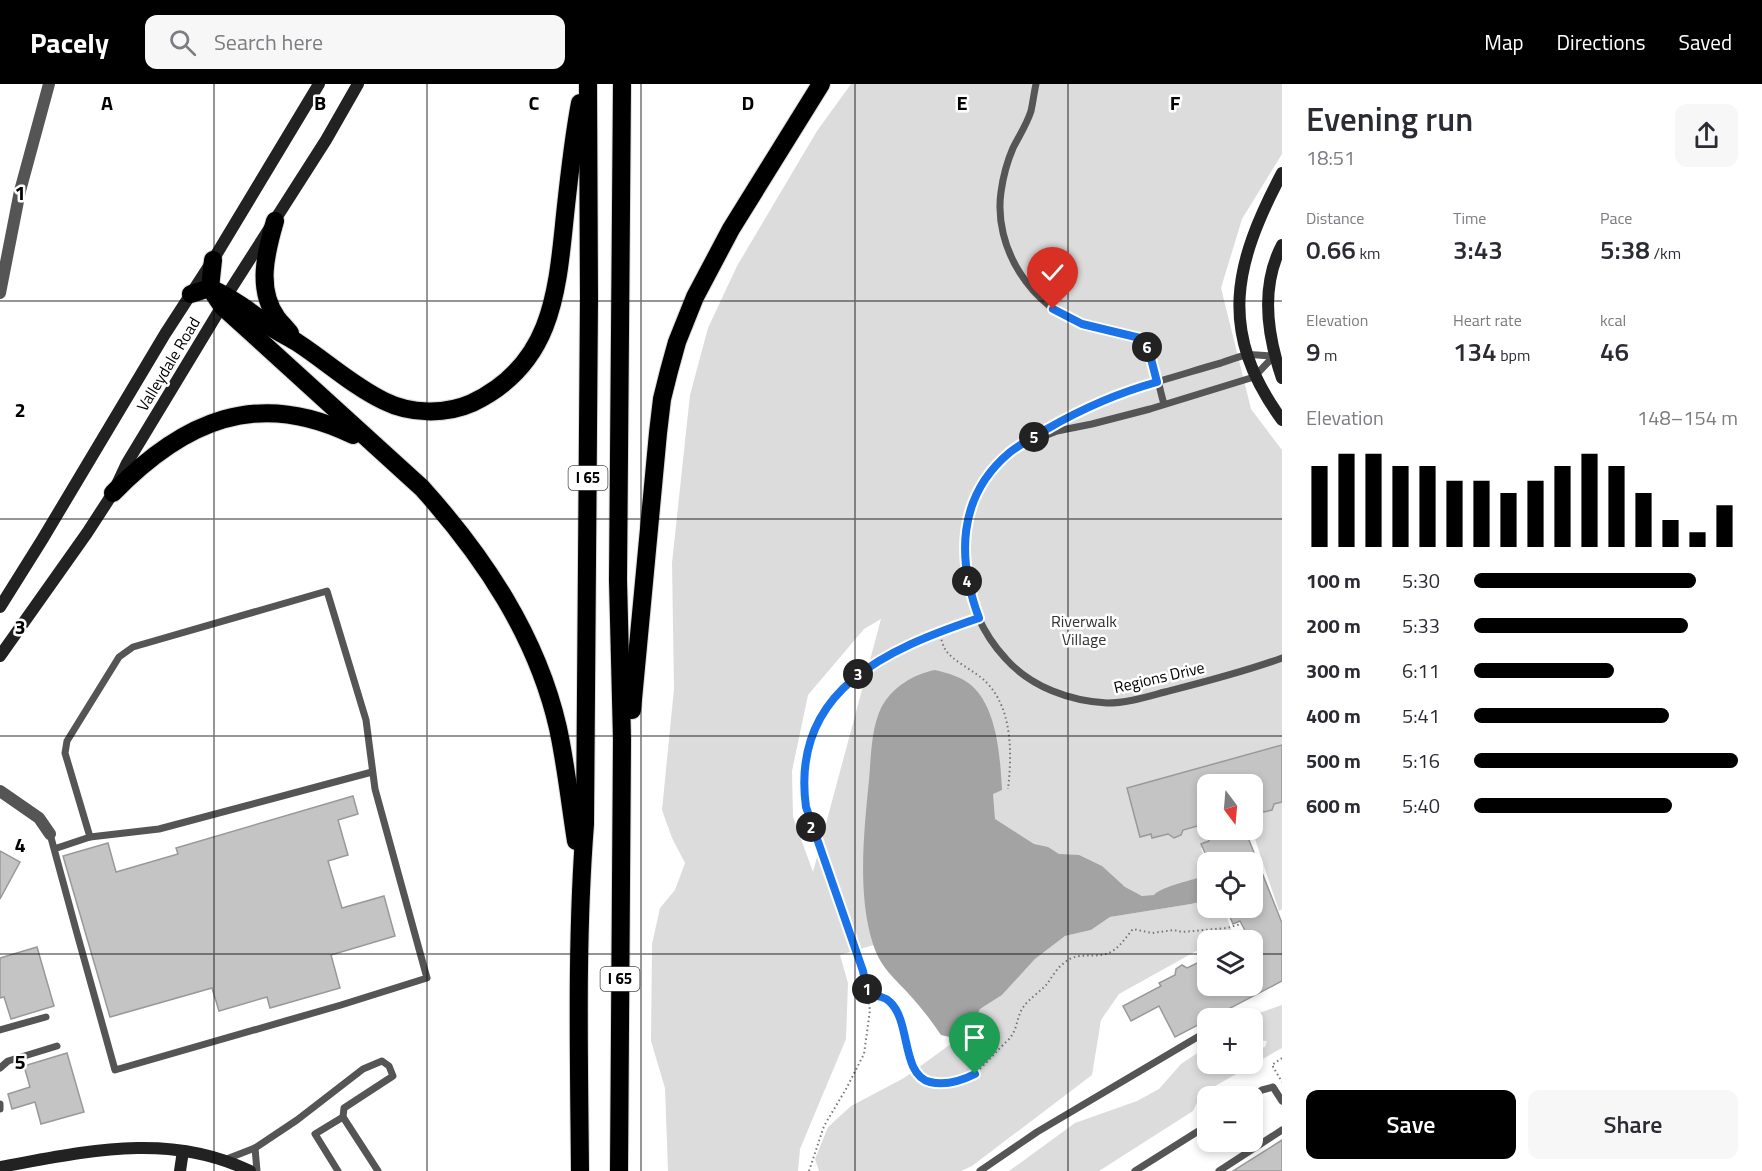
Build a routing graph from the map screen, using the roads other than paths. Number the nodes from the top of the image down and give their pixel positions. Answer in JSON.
{"nodes":[{"id":1,"x":49,"y":84,"type":"edge"},
{"id":2,"x":319,"y":84,"type":"edge"},
{"id":3,"x":358,"y":84,"type":"edge"},
{"id":4,"x":587,"y":84,"type":"edge"},
{"id":5,"x":622,"y":84,"type":"edge"},
{"id":6,"x":821,"y":84,"type":"edge"},
{"id":7,"x":1036,"y":84,"type":"edge"},
{"id":8,"x":1282,"y":173,"type":"edge"},
{"id":9,"x":275,"y":221,"type":"junction"},
{"id":10,"x":1282,"y":245,"type":"edge"},
{"id":11,"x":213,"y":260,"type":"junction"},
{"id":12,"x":210,"y":288,"type":"junction"},
{"id":13,"x":0,"y":293,"type":"edge"},
{"id":14,"x":191,"y":294,"type":"junction"},
{"id":15,"x":225,"y":301,"type":"junction"},
{"id":16,"x":296,"y":341,"type":"junction"},
{"id":17,"x":1247,"y":355,"type":"junction"},
{"id":18,"x":1274,"y":356,"type":"junction"},
{"id":19,"x":1254,"y":377,"type":"junction"},
{"id":20,"x":1282,"y":378,"type":"edge"},
{"id":21,"x":1157,"y":382,"type":"junction"},
{"id":22,"x":1164,"y":404,"type":"junction"},
{"id":23,"x":1282,"y":420,"type":"edge"},
{"id":24,"x":368,"y":440,"type":"junction"},
{"id":25,"x":1020,"y":445,"type":"junction"},
{"id":26,"x":113,"y":493,"type":"junction"},
{"id":27,"x":0,"y":607,"type":"edge"},
{"id":28,"x":0,"y":656,"type":"edge"},
{"id":29,"x":1282,"y":658,"type":"edge"},
{"id":30,"x":372,"y":772,"type":"junction"},
{"id":31,"x":621,"y":786,"type":"junction"},
{"id":32,"x":0,"y":791,"type":"edge"},
{"id":33,"x":50,"y":834,"type":"joint"},
{"id":34,"x":90,"y":837,"type":"junction"},
{"id":35,"x":54,"y":849,"type":"junction"},
{"id":36,"x":581,"y":872,"type":"junction"},
{"id":37,"x":46,"y":1017,"type":"dead end"},
{"id":38,"x":0,"y":1030,"type":"edge"},
{"id":39,"x":1197,"y":1037,"type":"edge"},
{"id":40,"x":57,"y":1046,"type":"dead end"},
{"id":41,"x":0,"y":1068,"type":"edge"},
{"id":42,"x":1263,"y":1090,"type":"edge"},
{"id":43,"x":1282,"y":1101,"type":"edge"},
{"id":44,"x":343,"y":1117,"type":"junction"},
{"id":45,"x":1282,"y":1130,"type":"edge"},
{"id":46,"x":1197,"y":1132,"type":"edge"},
{"id":47,"x":255,"y":1148,"type":"junction"},
{"id":48,"x":183,"y":1151,"type":"junction"},
{"id":49,"x":222,"y":1160,"type":"junction"},
{"id":50,"x":0,"y":1167,"type":"edge"},
{"id":51,"x":180,"y":1171,"type":"edge"},
{"id":52,"x":250,"y":1171,"type":"edge"},
{"id":53,"x":257,"y":1171,"type":"edge"},
{"id":54,"x":338,"y":1171,"type":"edge"},
{"id":55,"x":378,"y":1171,"type":"edge"},
{"id":56,"x":580,"y":1171,"type":"edge"},
{"id":57,"x":619,"y":1171,"type":"edge"},
{"id":58,"x":980,"y":1171,"type":"edge"},
{"id":59,"x":1135,"y":1171,"type":"edge"},
{"id":60,"x":1219,"y":1171,"type":"edge"}],
"edges":[{"from":1,"to":13,"type":"street"},
{"from":2,"to":11,"type":"main road","name":"Valleydale Road"},
{"from":3,"to":9,"type":"main road","name":"Valleydale Road"},
{"from":4,"to":16,"type":"highway"},
{"from":4,"to":36,"type":"highway","number":"I 65"},
{"from":5,"to":31,"type":"highway","number":"I 65"},
{"from":6,"to":31,"type":"highway"},
{"from":7,"to":21,"type":"lane"},
{"from":8,"to":17,"type":"main road"},
{"from":9,"to":15,"type":"main road","name":"Valleydale Road"},
{"from":9,"to":16,"type":"highway"},
{"from":10,"to":18,"type":"main road"},
{"from":11,"to":12,"type":"highway"},
{"from":11,"to":14,"type":"main road","name":"Valleydale Road"},
{"from":12,"to":14,"type":"highway"},
{"from":12,"to":15,"type":"highway"},
{"from":14,"to":27,"type":"main road","name":"Valleydale Road"},
{"from":15,"to":16,"type":"highway"},
{"from":15,"to":24,"type":"highway"},
{"from":15,"to":26,"type":"main road","name":"Valleydale Road"},
{"from":17,"to":18,"type":"lane","name":"Regions Drive"},
{"from":17,"to":19,"type":"main road"},
{"from":17,"to":21,"type":"lane","name":"Regions Drive"},
{"from":18,"to":19,"type":"lane","name":"Regions Drive"},
{"from":18,"to":20,"type":"main road"},
{"from":19,"to":22,"type":"lane","name":"Regions Drive"},
{"from":19,"to":23,"type":"main road"},
{"from":21,"to":22,"type":"lane"},
{"from":21,"to":25,"type":"lane","name":"Regions Drive"},
{"from":22,"to":25,"type":"lane","name":"Regions Drive"},
{"from":24,"to":26,"type":"highway"},
{"from":24,"to":36,"type":"highway"},
{"from":25,"to":29,"type":"lane","name":"Regions Drive"},
{"from":26,"to":28,"type":"main road","name":"Valleydale Road"},
{"from":30,"to":34,"type":"lane"},
{"from":30,"to":34,"type":"lane"},
{"from":30,"to":35,"type":"lane"},
{"from":31,"to":57,"type":"highway","number":"I 65"},
{"from":32,"to":33,"type":"street"},
{"from":33,"to":35,"type":"lane"},
{"from":34,"to":35,"type":"lane"},
{"from":36,"to":56,"type":"highway","number":"I 65"},
{"from":37,"to":38,"type":"lane"},
{"from":39,"to":58,"type":"lane"},
{"from":40,"to":41,"type":"lane"},
{"from":42,"to":43,"type":"lane"},
{"from":44,"to":47,"type":"lane"},
{"from":44,"to":54,"type":"lane"},
{"from":44,"to":55,"type":"lane"},
{"from":45,"to":60,"type":"lane"},
{"from":46,"to":59,"type":"lane"},
{"from":47,"to":49,"type":"lane"},
{"from":47,"to":53,"type":"lane"},
{"from":48,"to":49,"type":"main road"},
{"from":48,"to":50,"type":"main road"},
{"from":48,"to":51,"type":"main road"},
{"from":49,"to":52,"type":"main road"}]}
